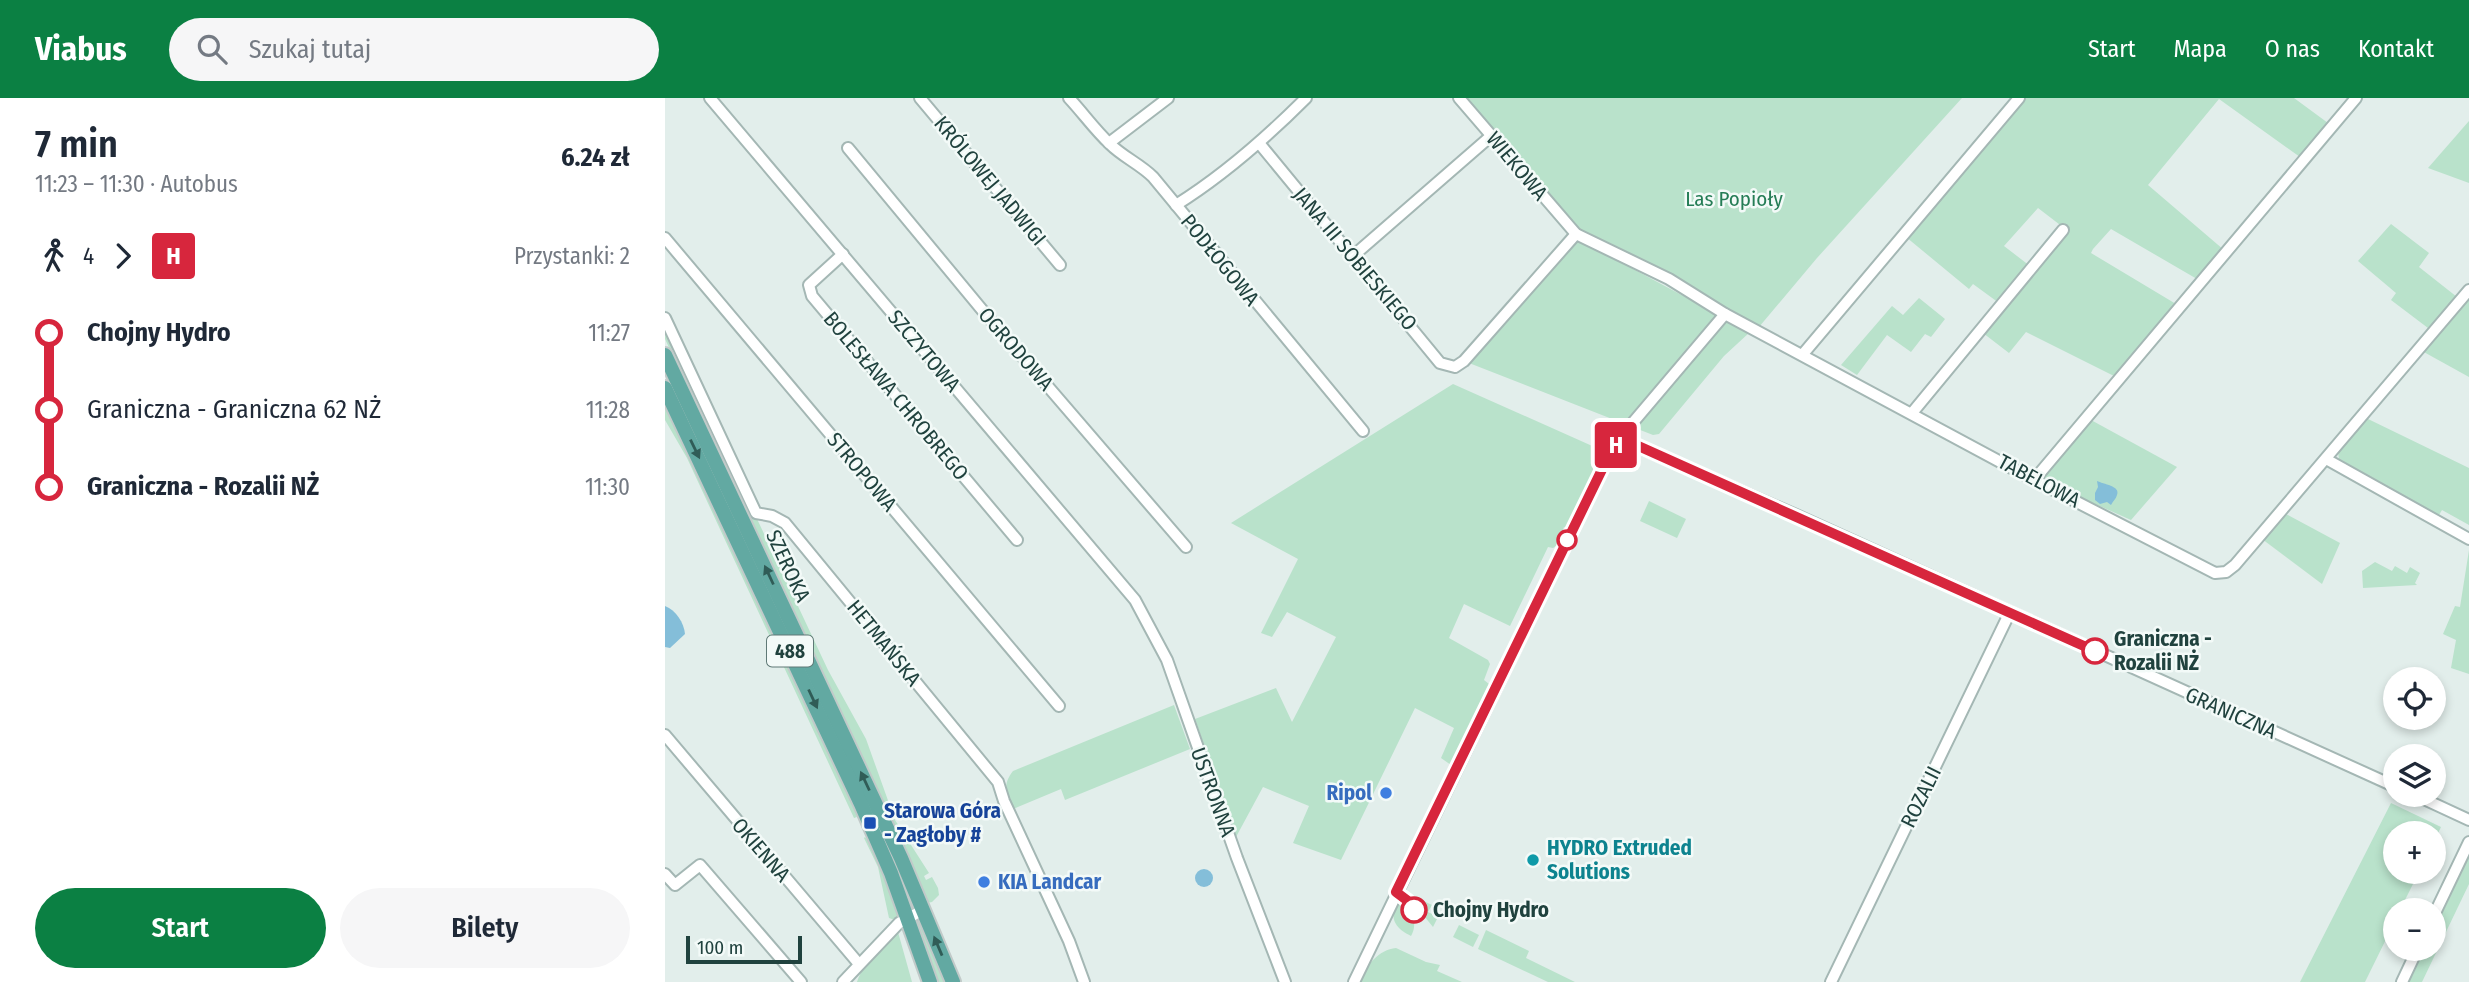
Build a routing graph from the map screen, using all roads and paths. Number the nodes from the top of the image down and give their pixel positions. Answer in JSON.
{"nodes":[{"id":1,"x":710,"y":98,"type":"edge"},
{"id":2,"x":920,"y":98,"type":"edge"},
{"id":3,"x":1069,"y":98,"type":"edge"},
{"id":4,"x":1459,"y":98,"type":"edge"},
{"id":5,"x":2019,"y":98,"type":"edge"},
{"id":6,"x":2356,"y":98,"type":"edge"},
{"id":7,"x":1302,"y":99,"type":"edge"},
{"id":8,"x":1160,"y":100,"type":"edge"},
{"id":9,"x":1491,"y":136,"type":"junction"},
{"id":10,"x":1109,"y":143,"type":"junction"},
{"id":11,"x":1259,"y":143,"type":"junction"},
{"id":12,"x":848,"y":148,"type":"dead end"},
{"id":13,"x":1176,"y":205,"type":"junction"},
{"id":14,"x":2063,"y":230,"type":"dead end"},
{"id":15,"x":1576,"y":233,"type":"junction"},
{"id":16,"x":665,"y":238,"type":"edge"},
{"id":17,"x":843,"y":254,"type":"junction"},
{"id":18,"x":1353,"y":256,"type":"junction"},
{"id":19,"x":1060,"y":265,"type":"dead end"},
{"id":20,"x":2469,"y":290,"type":"edge"},
{"id":21,"x":1725,"y":314,"type":"junction"},
{"id":22,"x":665,"y":318,"type":"edge"},
{"id":23,"x":1803,"y":354,"type":"junction"},
{"id":24,"x":665,"y":355,"type":"edge"},
{"id":25,"x":665,"y":388,"type":"edge"},
{"id":26,"x":1912,"y":413,"type":"junction"},
{"id":27,"x":1363,"y":431,"type":"dead end"},
{"id":28,"x":1629,"y":441,"type":"junction"},
{"id":29,"x":2326,"y":459,"type":"junction"},
{"id":30,"x":2034,"y":480,"type":"junction"},
{"id":31,"x":2469,"y":539,"type":"edge"},
{"id":32,"x":1017,"y":540,"type":"dead end"},
{"id":33,"x":1186,"y":547,"type":"dead end"},
{"id":34,"x":1137,"y":604,"type":"joint"},
{"id":35,"x":2010,"y":612,"type":"junction"},
{"id":36,"x":1059,"y":706,"type":"dead end"},
{"id":37,"x":665,"y":735,"type":"edge"},
{"id":38,"x":2383,"y":781,"type":"edge"},
{"id":39,"x":2441,"y":807,"type":"edge"},
{"id":40,"x":2469,"y":820,"type":"edge"},
{"id":41,"x":2469,"y":842,"type":"edge"},
{"id":42,"x":665,"y":874,"type":"edge"},
{"id":43,"x":2442,"y":898,"type":"edge"},
{"id":44,"x":923,"y":910,"type":"junction"},
{"id":45,"x":907,"y":918,"type":"junction"},
{"id":46,"x":2412,"y":961,"type":"edge"},
{"id":47,"x":859,"y":964,"type":"junction"},
{"id":48,"x":801,"y":982,"type":"edge"},
{"id":49,"x":843,"y":982,"type":"edge"},
{"id":50,"x":930,"y":982,"type":"edge"},
{"id":51,"x":953,"y":982,"type":"edge"},
{"id":52,"x":1084,"y":982,"type":"edge"},
{"id":53,"x":1285,"y":982,"type":"edge"},
{"id":54,"x":1354,"y":982,"type":"edge"},
{"id":55,"x":1832,"y":982,"type":"edge"},
{"id":56,"x":2402,"y":982,"type":"edge"}],
"edges":[{"from":1,"to":17,"type":"street","name":"SZCZYTOWA"},
{"from":2,"to":19,"type":"street","name":"KRÓLOWEJ JADWIGI"},
{"from":3,"to":10,"type":"street","name":"PODŁOGOWA"},
{"from":4,"to":9,"type":"street","name":"WIEKOWA"},
{"from":5,"to":23,"type":"street"},
{"from":6,"to":30,"type":"street"},
{"from":7,"to":11,"type":"street"},
{"from":8,"to":10,"type":"street"},
{"from":9,"to":15,"type":"street","name":"WIEKOWA"},
{"from":9,"to":18,"type":"street"},
{"from":10,"to":13,"type":"street","name":"PODŁOGOWA"},
{"from":11,"to":13,"type":"street"},
{"from":11,"to":18,"type":"street","name":"JANA III SOBIESKIEGO"},
{"from":12,"to":33,"type":"street","name":"OGRODOWA"},
{"from":13,"to":27,"type":"street","name":"PODŁOGOWA"},
{"from":14,"to":26,"type":"street"},
{"from":15,"to":18,"type":"street","name":"JANA III SOBIESKIEGO"},
{"from":15,"to":21,"type":"street","name":"TABELOWA"},
{"from":16,"to":36,"type":"street","name":"STROPOWA"},
{"from":17,"to":32,"type":"street","name":"BOLESŁAWA CHROBREGO"},
{"from":17,"to":34,"type":"street","name":"SZCZYTOWA"},
{"from":20,"to":29,"type":"street"},
{"from":21,"to":23,"type":"street","name":"TABELOWA"},
{"from":21,"to":28,"type":"street"},
{"from":22,"to":52,"type":"street","name":"HETMAŃSKA"},
{"from":23,"to":26,"type":"street","name":"TABELOWA"},
{"from":44,"to":24,"type":"main road","name":"SZEROKA","number":"488","one_way":true},
{"from":25,"to":45,"type":"main road","name":"SZEROKA","number":"488","one_way":true},
{"from":26,"to":30,"type":"street","name":"TABELOWA"},
{"from":28,"to":35,"type":"street","name":"GRANICZNA"},
{"from":28,"to":54,"type":"street"},
{"from":29,"to":30,"type":"street","name":"TABELOWA"},
{"from":29,"to":31,"type":"street"},
{"from":34,"to":53,"type":"street","name":"USTRONNA"},
{"from":35,"to":38,"type":"street","name":"GRANICZNA"},
{"from":35,"to":55,"type":"street","name":"ROZALII"},
{"from":37,"to":47,"type":"street","name":"OKIENNA"},
{"from":39,"to":40,"type":"street"},
{"from":41,"to":43,"type":"street"},
{"from":42,"to":48,"type":"street"},
{"from":44,"to":45,"type":"street"},
{"from":51,"to":44,"type":"main road","number":"488","one_way":true},
{"from":45,"to":47,"type":"street"},
{"from":45,"to":50,"type":"main road","number":"488"},
{"from":46,"to":56,"type":"street"},
{"from":47,"to":49,"type":"street"}]}
